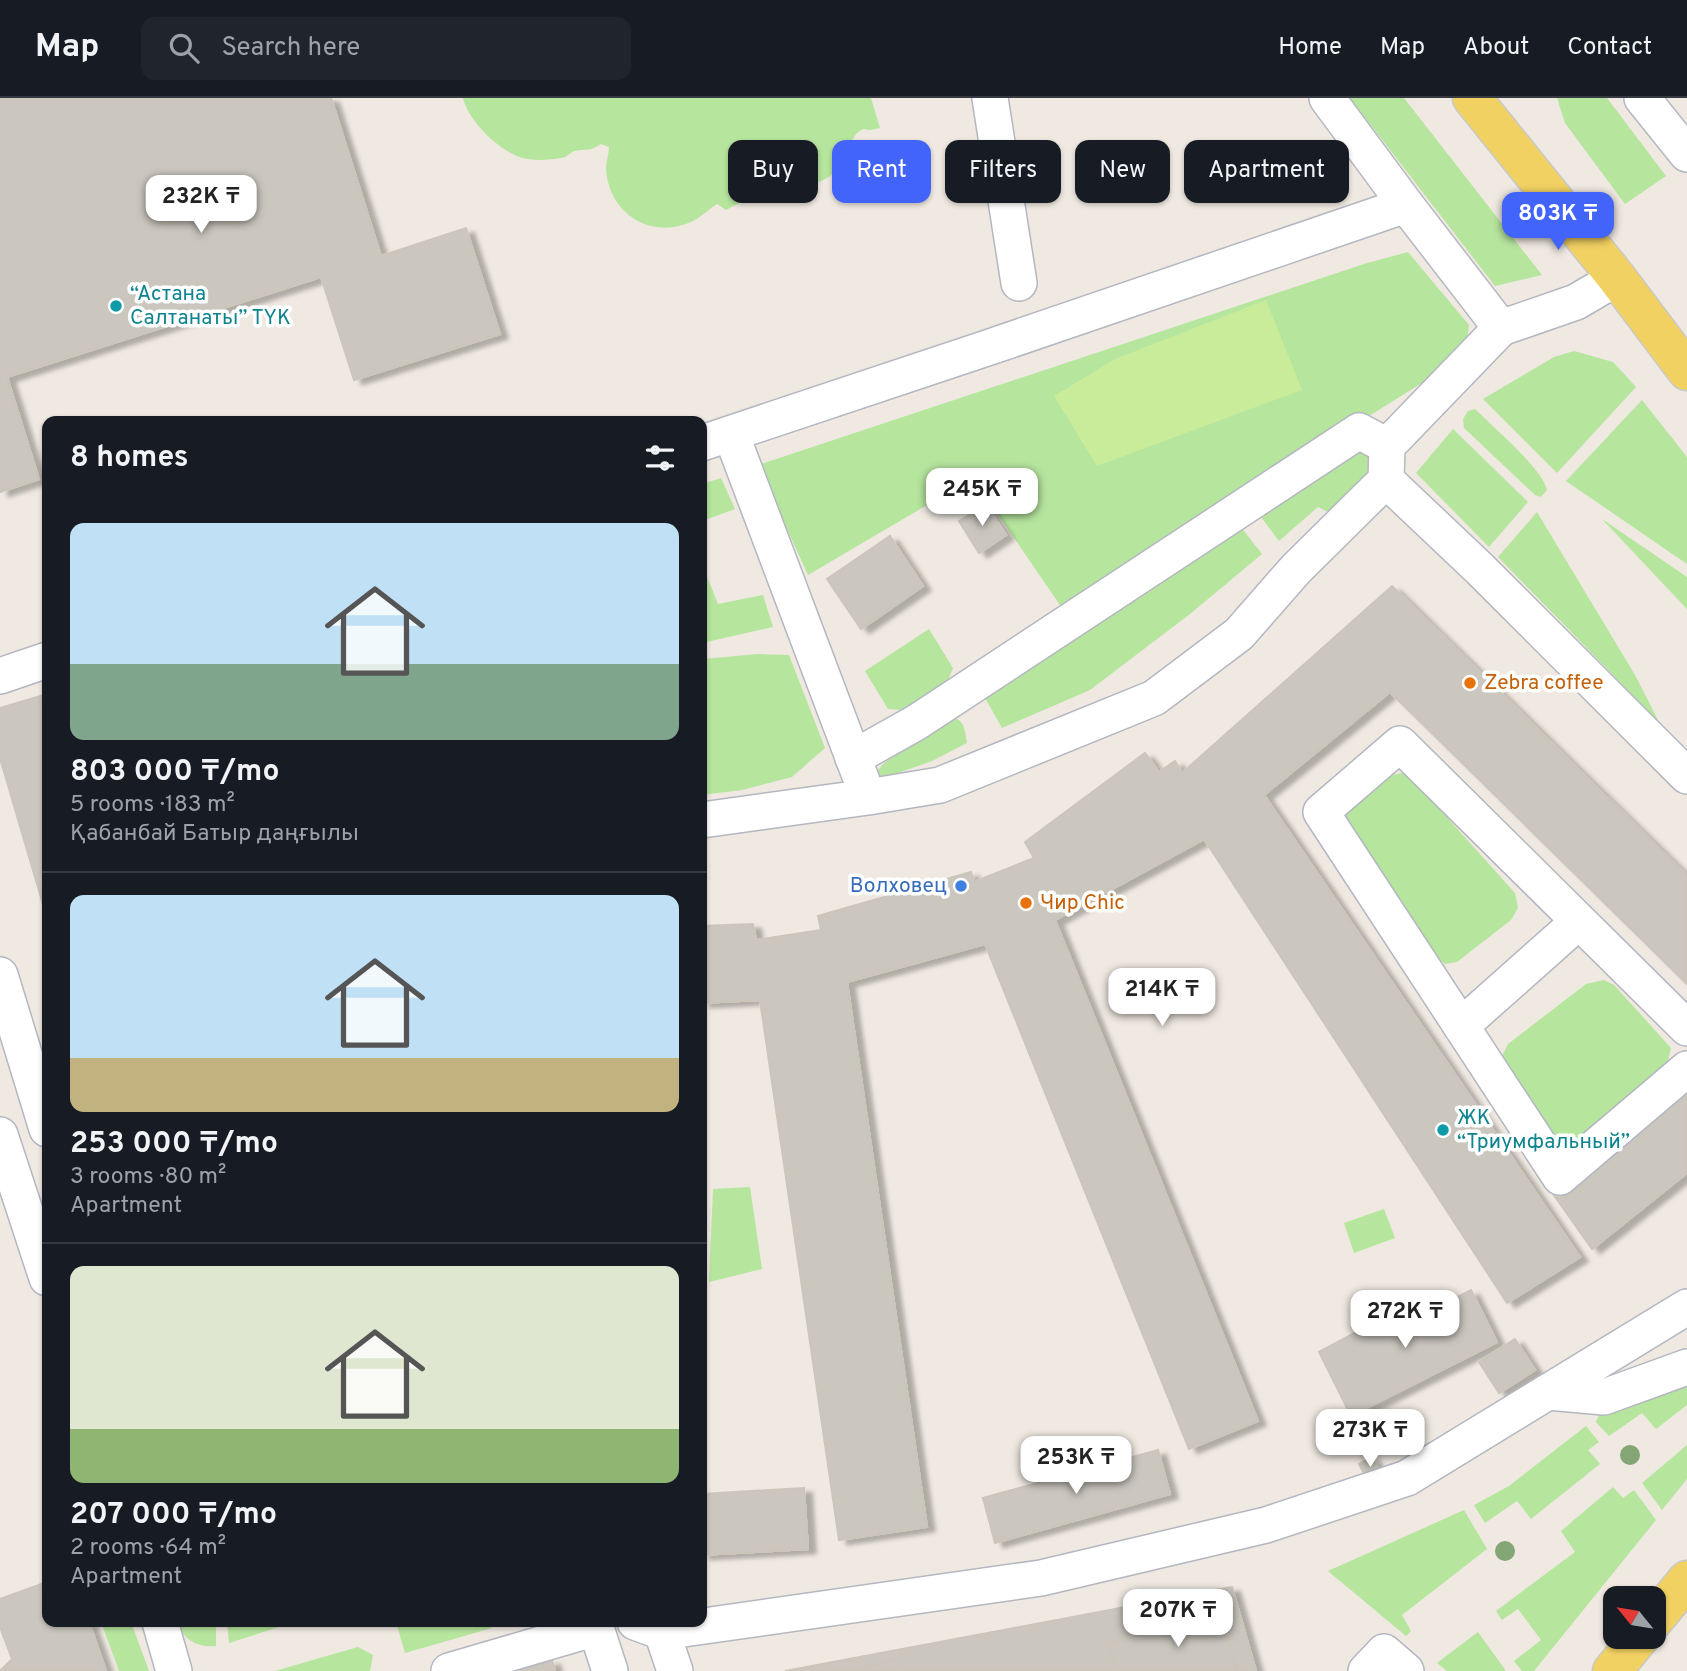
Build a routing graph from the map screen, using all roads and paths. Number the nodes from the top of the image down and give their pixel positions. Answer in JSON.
{"nodes":[{"id":1,"x":990,"y":98,"type":"edge"},
{"id":2,"x":1327,"y":98,"type":"edge"},
{"id":3,"x":1472,"y":98,"type":"edge"},
{"id":4,"x":1642,"y":98,"type":"edge"},
{"id":5,"x":1687,"y":154,"type":"edge"},
{"id":6,"x":1406,"y":205,"type":"junction"},
{"id":7,"x":1617,"y":278,"type":"junction"},
{"id":8,"x":1019,"y":283,"type":"dead end"},
{"id":9,"x":1501,"y":328,"type":"junction"},
{"id":10,"x":1687,"y":371,"type":"edge"},
{"id":11,"x":716,"y":439,"type":"edge"},
{"id":12,"x":1387,"y":446,"type":"junction"},
{"id":13,"x":1386,"y":480,"type":"junction"},
{"id":14,"x":42,"y":662,"type":"edge"},
{"id":15,"x":0,"y":676,"type":"edge"},
{"id":16,"x":853,"y":758,"type":"junction"},
{"id":17,"x":1687,"y":776,"type":"edge"},
{"id":18,"x":868,"y":797,"type":"junction"},
{"id":19,"x":707,"y":819,"type":"edge"},
{"id":20,"x":1578,"y":922,"type":"junction"},
{"id":21,"x":0,"y":975,"type":"edge"},
{"id":22,"x":1461,"y":1026,"type":"junction"},
{"id":23,"x":1687,"y":1028,"type":"edge"},
{"id":24,"x":1687,"y":1069,"type":"edge"},
{"id":25,"x":42,"y":1113,"type":"edge"},
{"id":26,"x":0,"y":1135,"type":"edge"},
{"id":27,"x":42,"y":1263,"type":"edge"},
{"id":28,"x":1687,"y":1307,"type":"edge"},
{"id":29,"x":1687,"y":1367,"type":"edge"},
{"id":30,"x":1548,"y":1392,"type":"junction"},
{"id":31,"x":1687,"y":1580,"type":"edge"},
{"id":32,"x":1666,"y":1605,"type":"edge"},
{"id":33,"x":707,"y":1620,"type":"edge"},
{"id":34,"x":161,"y":1627,"type":"edge"},
{"id":35,"x":648,"y":1627,"type":"edge"},
{"id":36,"x":1630,"y":1649,"type":"edge"},
{"id":37,"x":174,"y":1671,"type":"edge"},
{"id":38,"x":450,"y":1671,"type":"edge"},
{"id":39,"x":610,"y":1671,"type":"edge"},
{"id":40,"x":675,"y":1671,"type":"edge"},
{"id":41,"x":1366,"y":1671,"type":"edge"},
{"id":42,"x":1406,"y":1671,"type":"edge"},
{"id":43,"x":1612,"y":1671,"type":"edge"}],
"edges":[{"from":1,"to":8,"type":"street"},
{"from":2,"to":6,"type":"street"},
{"from":3,"to":7,"type":"main road"},
{"from":4,"to":5,"type":"street"},
{"from":6,"to":9,"type":"street"},
{"from":6,"to":11,"type":"street"},
{"from":7,"to":9,"type":"street"},
{"from":7,"to":10,"type":"main road"},
{"from":9,"to":12,"type":"street"},
{"from":11,"to":16,"type":"street"},
{"from":12,"to":13,"type":"street"},
{"from":12,"to":16,"type":"street"},
{"from":13,"to":17,"type":"street"},
{"from":13,"to":18,"type":"street"},
{"from":14,"to":15,"type":"street"},
{"from":16,"to":18,"type":"street"},
{"from":18,"to":19,"type":"street"},
{"from":20,"to":22,"type":"street"},
{"from":20,"to":22,"type":"street"},
{"from":20,"to":23,"type":"street"},
{"from":21,"to":25,"type":"street"},
{"from":22,"to":24,"type":"street"},
{"from":26,"to":27,"type":"street"},
{"from":28,"to":30,"type":"street"},
{"from":29,"to":30,"type":"street"},
{"from":30,"to":33,"type":"street"},
{"from":31,"to":32,"type":"main road"},
{"from":34,"to":37,"type":"street"},
{"from":35,"to":40,"type":"street"},
{"from":36,"to":43,"type":"main road"},
{"from":38,"to":39,"type":"street"},
{"from":41,"to":42,"type":"street"}]}
